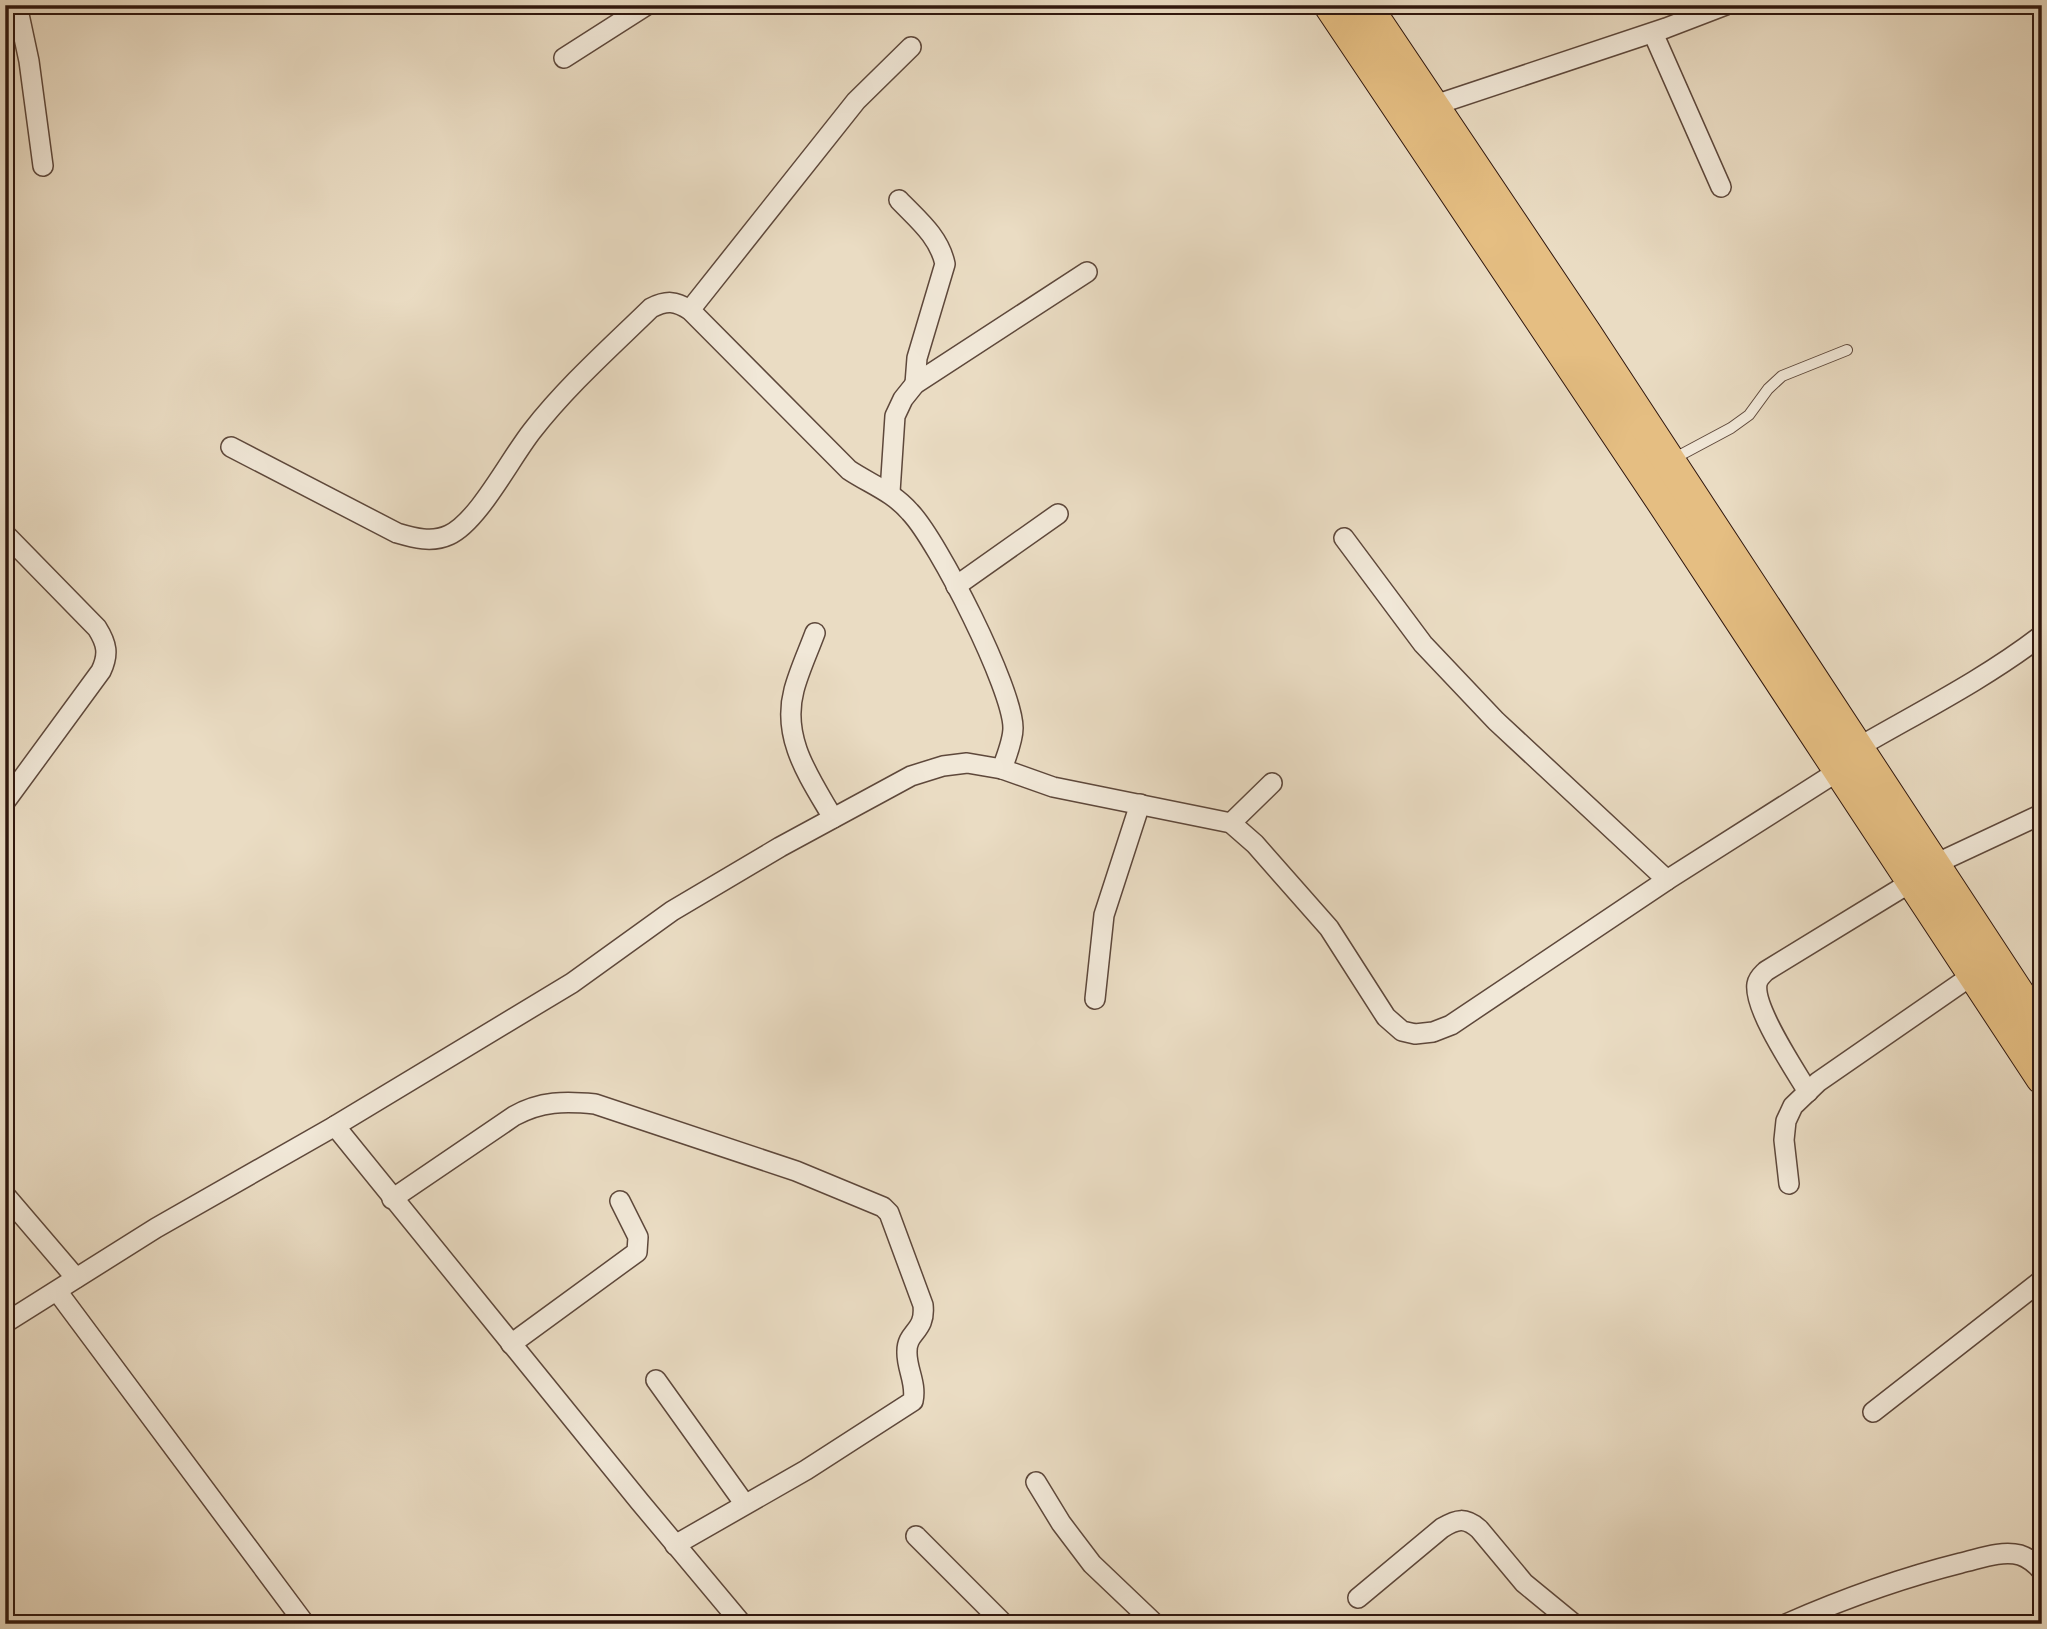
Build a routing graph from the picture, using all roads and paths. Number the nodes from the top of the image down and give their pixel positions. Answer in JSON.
{"nodes":[{"id":1,"x":17,"y":5,"type":"edge"},
{"id":2,"x":647,"y":5,"type":"edge"},
{"id":3,"x":1330,"y":5,"type":"edge"},
{"id":4,"x":1365,"y":5,"type":"edge"},
{"id":5,"x":1720,"y":7,"type":"edge"},
{"id":6,"x":1653,"y":33,"type":"junction"},
{"id":7,"x":911,"y":47,"type":"dead end"},
{"id":8,"x":564,"y":58,"type":"dead end"},
{"id":9,"x":1432,"y":106,"type":"junction"},
{"id":10,"x":43,"y":166,"type":"dead end"},
{"id":11,"x":1721,"y":187,"type":"dead end"},
{"id":12,"x":899,"y":200,"type":"dead end"},
{"id":13,"x":1087,"y":272,"type":"dead end"},
{"id":14,"x":690,"y":310,"type":"junction"},
{"id":15,"x":1846,"y":350,"type":"dead end"},
{"id":16,"x":915,"y":384,"type":"junction"},
{"id":17,"x":231,"y":447,"type":"dead end"},
{"id":18,"x":1669,"y":461,"type":"junction"},
{"id":19,"x":890,"y":492,"type":"junction"},
{"id":20,"x":1058,"y":514,"type":"dead end"},
{"id":21,"x":5,"y":534,"type":"edge"},
{"id":22,"x":1344,"y":538,"type":"dead end"},
{"id":23,"x":956,"y":586,"type":"junction"},
{"id":24,"x":815,"y":633,"type":"dead end"},
{"id":25,"x":2042,"y":635,"type":"edge"},
{"id":26,"x":1849,"y":759,"type":"junction"},
{"id":27,"x":1002,"y":769,"type":"junction"},
{"id":28,"x":1272,"y":783,"type":"dead end"},
{"id":29,"x":5,"y":802,"type":"edge"},
{"id":30,"x":1140,"y":804,"type":"junction"},
{"id":31,"x":2042,"y":814,"type":"edge"},
{"id":32,"x":834,"y":818,"type":"junction"},
{"id":33,"x":1231,"y":823,"type":"junction"},
{"id":34,"x":1923,"y":873,"type":"junction"},
{"id":35,"x":1667,"y":880,"type":"junction"},
{"id":36,"x":1974,"y":974,"type":"junction"},
{"id":37,"x":1095,"y":999,"type":"dead end"},
{"id":38,"x":2042,"y":1030,"type":"edge"},
{"id":39,"x":2042,"y":1078,"type":"edge"},
{"id":40,"x":1808,"y":1092,"type":"junction"},
{"id":41,"x":335,"y":1126,"type":"junction"},
{"id":42,"x":1789,"y":1184,"type":"dead end"},
{"id":43,"x":5,"y":1195,"type":"edge"},
{"id":44,"x":392,"y":1199,"type":"junction"},
{"id":45,"x":620,"y":1201,"type":"dead end"},
{"id":46,"x":76,"y":1278,"type":"junction"},
{"id":47,"x":2042,"y":1280,"type":"edge"},
{"id":48,"x":57,"y":1291,"type":"junction"},
{"id":49,"x":5,"y":1323,"type":"edge"},
{"id":50,"x":511,"y":1344,"type":"junction"},
{"id":51,"x":656,"y":1380,"type":"dead end"},
{"id":52,"x":1873,"y":1412,"type":"dead end"},
{"id":53,"x":1036,"y":1482,"type":"dead end"},
{"id":54,"x":744,"y":1503,"type":"junction"},
{"id":55,"x":916,"y":1536,"type":"dead end"},
{"id":56,"x":676,"y":1545,"type":"junction"},
{"id":57,"x":2042,"y":1571,"type":"edge"},
{"id":58,"x":1358,"y":1598,"type":"dead end"},
{"id":59,"x":305,"y":1624,"type":"edge"},
{"id":60,"x":742,"y":1624,"type":"edge"},
{"id":61,"x":1004,"y":1624,"type":"edge"},
{"id":62,"x":1156,"y":1624,"type":"edge"},
{"id":63,"x":1574,"y":1624,"type":"edge"},
{"id":64,"x":1786,"y":1624,"type":"edge"}],
"edges":[{"from":1,"to":10,"type":"street"},
{"from":2,"to":8,"type":"street"},
{"from":3,"to":26,"type":"main road"},
{"from":4,"to":9,"type":"main road"},
{"from":5,"to":6,"type":"street"},
{"from":6,"to":9,"type":"street"},
{"from":6,"to":11,"type":"street"},
{"from":7,"to":14,"type":"street"},
{"from":9,"to":18,"type":"main road"},
{"from":12,"to":16,"type":"street"},
{"from":13,"to":16,"type":"street"},
{"from":14,"to":17,"type":"street"},
{"from":14,"to":19,"type":"street"},
{"from":15,"to":18,"type":"lane"},
{"from":16,"to":19,"type":"street"},
{"from":18,"to":26,"type":"main road"},
{"from":19,"to":23,"type":"street"},
{"from":20,"to":23,"type":"street"},
{"from":21,"to":29,"type":"street"},
{"from":22,"to":35,"type":"street"},
{"from":23,"to":27,"type":"street"},
{"from":24,"to":32,"type":"street"},
{"from":25,"to":26,"type":"street"},
{"from":26,"to":34,"type":"main road"},
{"from":26,"to":35,"type":"street"},
{"from":27,"to":30,"type":"street"},
{"from":27,"to":32,"type":"street"},
{"from":28,"to":33,"type":"street"},
{"from":30,"to":33,"type":"street"},
{"from":30,"to":37,"type":"street"},
{"from":31,"to":34,"type":"street"},
{"from":32,"to":41,"type":"street"},
{"from":33,"to":35,"type":"street"},
{"from":34,"to":36,"type":"main road"},
{"from":34,"to":38,"type":"main road"},
{"from":34,"to":40,"type":"street"},
{"from":36,"to":39,"type":"main road"},
{"from":36,"to":40,"type":"street"},
{"from":40,"to":42,"type":"street"},
{"from":41,"to":44,"type":"street"},
{"from":41,"to":46,"type":"street"},
{"from":43,"to":46,"type":"street"},
{"from":44,"to":50,"type":"street"},
{"from":44,"to":54,"type":"street"},
{"from":45,"to":50,"type":"street"},
{"from":46,"to":48,"type":"street"},
{"from":47,"to":52,"type":"street"},
{"from":48,"to":49,"type":"street"},
{"from":48,"to":59,"type":"street"},
{"from":50,"to":56,"type":"street"},
{"from":51,"to":54,"type":"street"},
{"from":53,"to":62,"type":"street"},
{"from":54,"to":56,"type":"street"},
{"from":55,"to":61,"type":"street"},
{"from":56,"to":60,"type":"street"},
{"from":57,"to":64,"type":"street"},
{"from":58,"to":63,"type":"street"}]}
